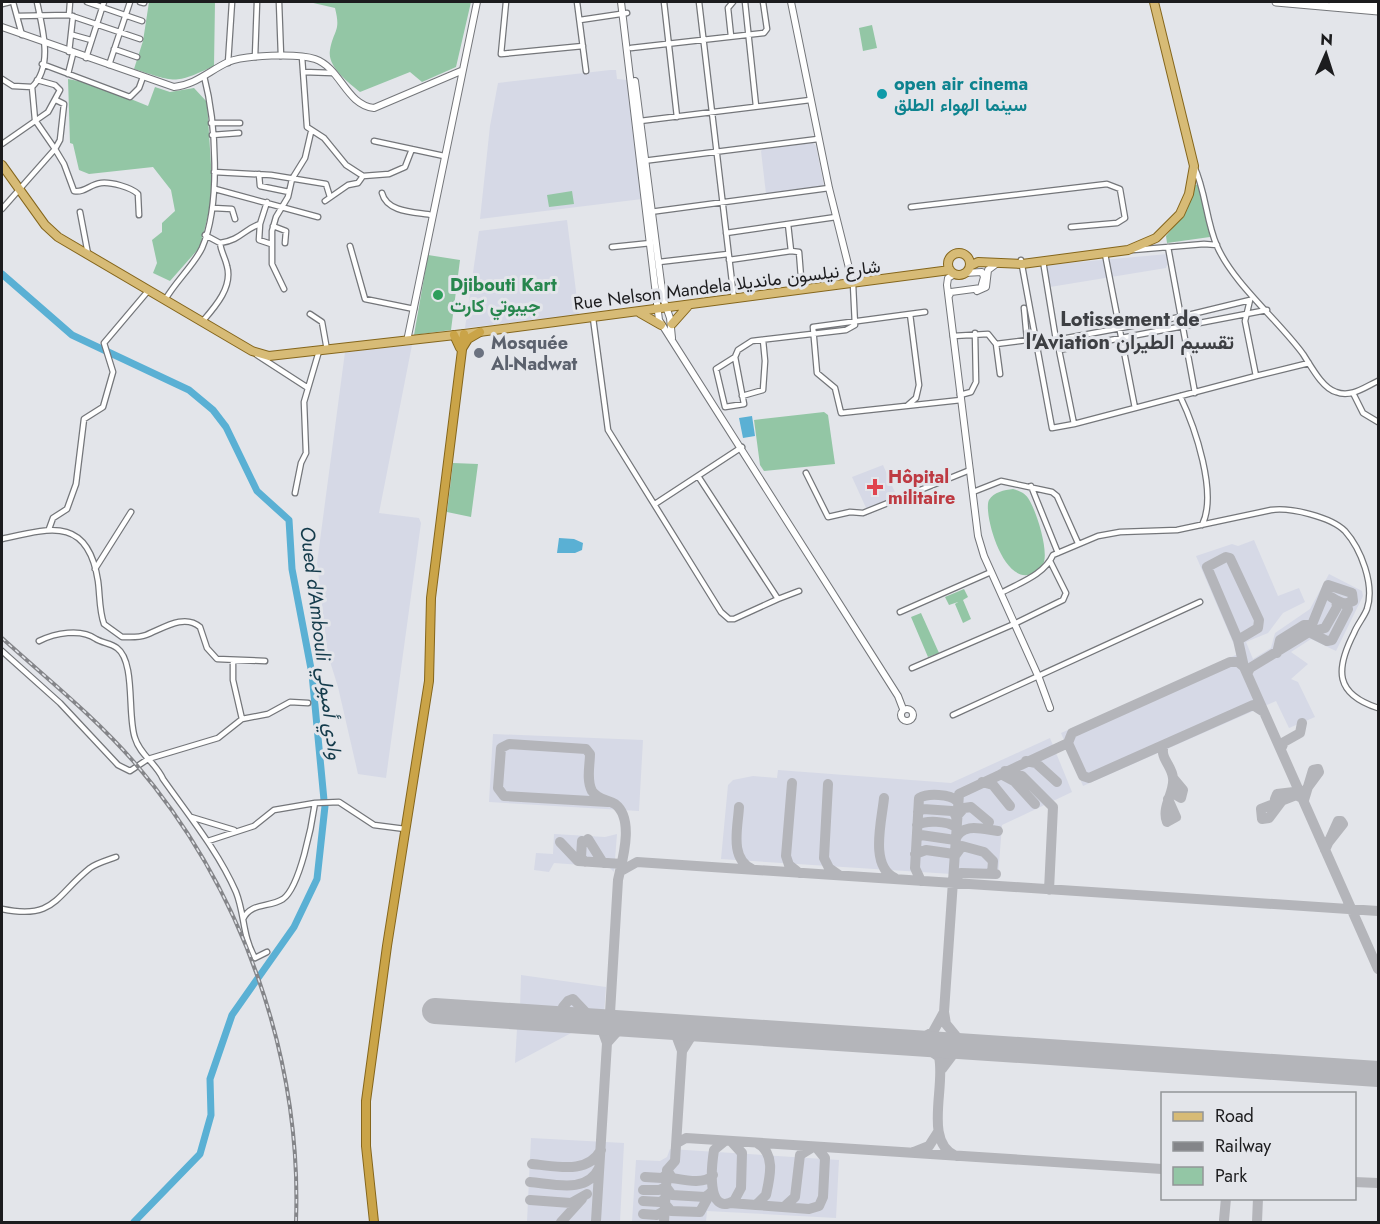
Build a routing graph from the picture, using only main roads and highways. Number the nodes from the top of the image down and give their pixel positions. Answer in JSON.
{"nodes":[{"id":1,"x":1154,"y":2,"type":"edge"},
{"id":2,"x":1276,"y":2,"type":"edge"},
{"id":3,"x":1285,"y":2,"type":"edge"},
{"id":4,"x":1333,"y":2,"type":"edge"},
{"id":5,"x":1378,"y":6,"type":"edge"},
{"id":6,"x":1378,"y":11,"type":"edge"},
{"id":7,"x":2,"y":165,"type":"edge"},
{"id":8,"x":968,"y":257,"type":"junction"},
{"id":9,"x":949,"y":259,"type":"junction"},
{"id":10,"x":1023,"y":262,"type":"junction"},
{"id":11,"x":967,"y":270,"type":"junction"},
{"id":12,"x":949,"y":273,"type":"junction"},
{"id":13,"x":913,"y":275,"type":"junction"},
{"id":14,"x":690,"y":305,"type":"junction"},
{"id":15,"x":639,"y":312,"type":"junction"},
{"id":16,"x":672,"y":324,"type":"road end"},
{"id":17,"x":661,"y":325,"type":"road end"},
{"id":18,"x":480,"y":332,"type":"junction"},
{"id":19,"x":464,"y":334,"type":"junction"},
{"id":20,"x":450,"y":336,"type":"junction"},
{"id":21,"x":461,"y":351,"type":"junction"},
{"id":22,"x":374,"y":1222,"type":"edge"}],
"edges":[{"from":1,"to":10,"type":"main road"},
{"from":2,"to":3,"type":"main road"},
{"from":3,"to":6,"type":"main road"},
{"from":4,"to":5,"type":"main road"},
{"from":7,"to":20,"type":"main road","name":"Rue Nelson Mandela شارع نيلسون مانديلا"},
{"from":8,"to":9,"type":"main road"},
{"from":8,"to":10,"type":"main road"},
{"from":8,"to":11,"type":"main road"},
{"from":9,"to":12,"type":"main road"},
{"from":9,"to":13,"type":"main road","name":"Rue Nelson Mandela شارع نيلسون مانديلا"},
{"from":10,"to":11,"type":"main road","name":"Rue Nelson Mandela شارع نيلسون مانديلا"},
{"from":11,"to":12,"type":"main road","name":"Rue Nelson Mandela شارع نيلسون مانديلا"},
{"from":12,"to":13,"type":"main road","name":"Rue Nelson Mandela شارع نيلسون مانديلا"},
{"from":13,"to":14,"type":"main road","name":"Rue Nelson Mandela شارع نيلسون مانديلا"},
{"from":14,"to":15,"type":"main road","name":"Rue Nelson Mandela شارع نيلسون مانديلا"},
{"from":14,"to":16,"type":"main road"},
{"from":15,"to":17,"type":"main road"},
{"from":15,"to":18,"type":"main road","name":"Rue Nelson Mandela شارع نيلسون مانديلا"},
{"from":18,"to":19,"type":"main road","name":"Rue Nelson Mandela شارع نيلسون مانديلا"},
{"from":18,"to":21,"type":"highway"},
{"from":19,"to":20,"type":"main road","name":"Rue Nelson Mandela شارع نيلسون مانديلا"},
{"from":19,"to":21,"type":"highway"},
{"from":20,"to":21,"type":"highway"},
{"from":21,"to":22,"type":"highway"}]}
